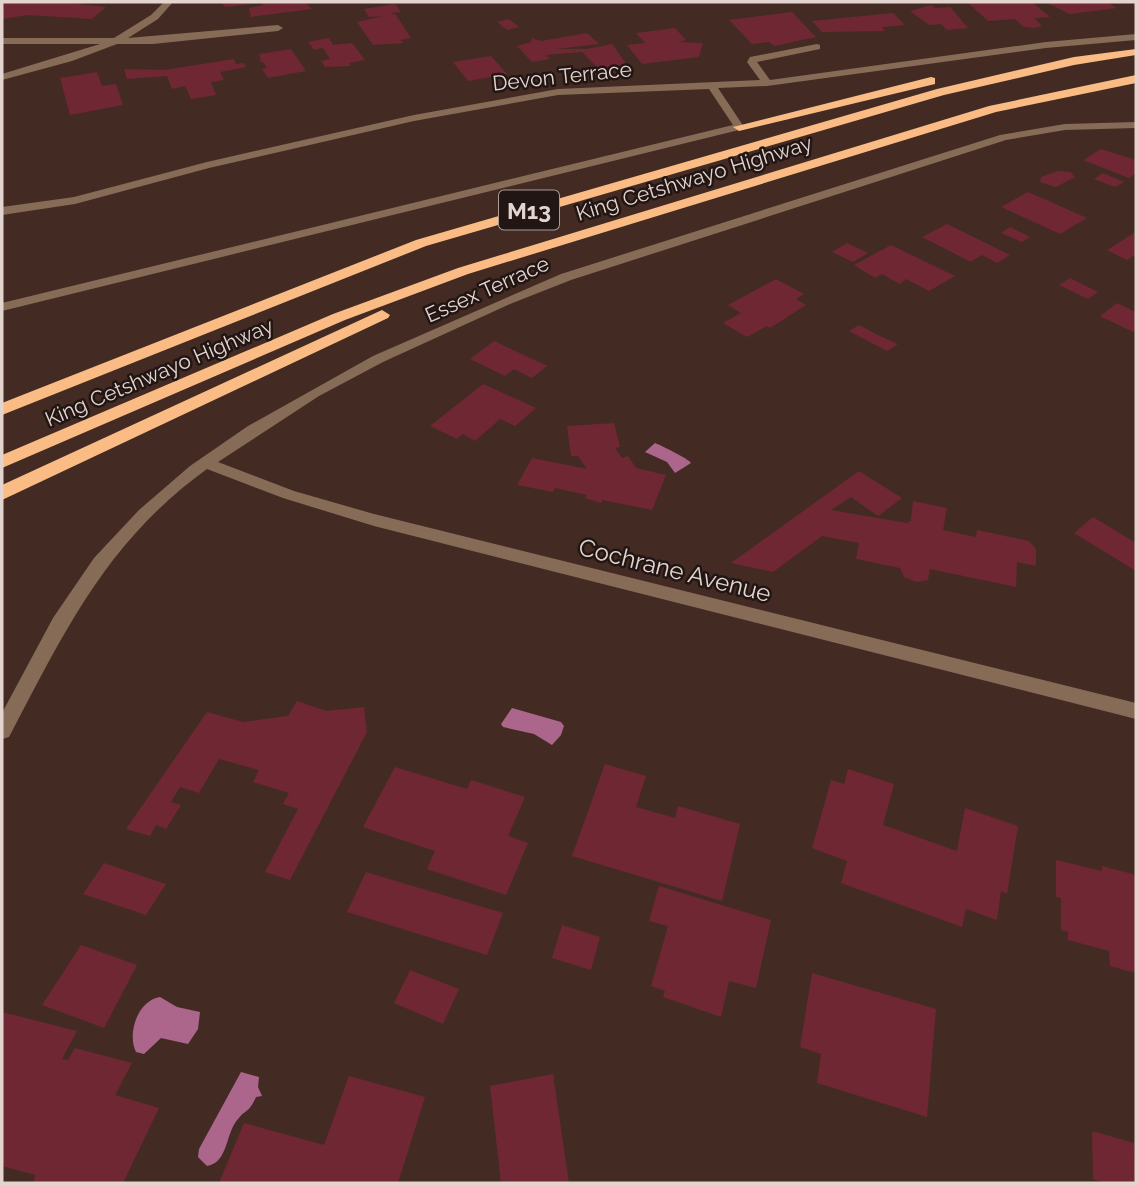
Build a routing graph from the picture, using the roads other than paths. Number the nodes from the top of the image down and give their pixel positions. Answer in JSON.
{"nodes":[{"id":1,"x":169,"y":2,"type":"edge"},
{"id":2,"x":278,"y":28,"type":"dead end"},
{"id":3,"x":1136,"y":37,"type":"edge"},
{"id":4,"x":2,"y":41,"type":"edge"},
{"id":5,"x":110,"y":42,"type":"junction"},
{"id":6,"x":817,"y":47,"type":"dead end"},
{"id":7,"x":1136,"y":47,"type":"edge"},
{"id":8,"x":1136,"y":52,"type":"edge"},
{"id":9,"x":2,"y":77,"type":"edge"},
{"id":10,"x":1136,"y":79,"type":"edge"},
{"id":11,"x":767,"y":83,"type":"junction"},
{"id":12,"x":712,"y":86,"type":"junction"},
{"id":13,"x":1136,"y":125,"type":"edge"},
{"id":14,"x":739,"y":127,"type":"junction"},
{"id":15,"x":2,"y":211,"type":"edge"},
{"id":16,"x":511,"y":256,"type":"junction"},
{"id":17,"x":2,"y":307,"type":"edge"},
{"id":18,"x":2,"y":410,"type":"edge"},
{"id":19,"x":2,"y":462,"type":"edge"},
{"id":20,"x":207,"y":463,"type":"junction"},
{"id":21,"x":2,"y":493,"type":"edge"},
{"id":22,"x":1136,"y":711,"type":"edge"},
{"id":23,"x":2,"y":731,"type":"edge"}],
"edges":[{"from":1,"to":5,"type":"street"},
{"from":2,"to":5,"type":"street"},
{"from":3,"to":11,"type":"street","name":"Devon Terrace"},
{"from":4,"to":5,"type":"street"},
{"from":5,"to":9,"type":"street"},
{"from":6,"to":11,"type":"street"},
{"from":7,"to":14,"type":"highway"},
{"from":8,"to":18,"type":"highway","name":"King Cetshwayo Highway","number":"M13"},
{"from":10,"to":16,"type":"highway","name":"King Cetshwayo Highway","number":"M13"},
{"from":11,"to":12,"type":"street","name":"Devon Terrace"},
{"from":12,"to":14,"type":"street"},
{"from":12,"to":15,"type":"street","name":"Devon Terrace"},
{"from":13,"to":20,"type":"street","name":"Essex Terrace"},
{"from":14,"to":17,"type":"street"},
{"from":16,"to":19,"type":"highway","name":"King Cetshwayo Highway","number":"M13"},
{"from":16,"to":21,"type":"highway"},
{"from":20,"to":22,"type":"street","name":"Cochrane Avenue"},
{"from":20,"to":23,"type":"street","name":"Essex Terrace"}]}
